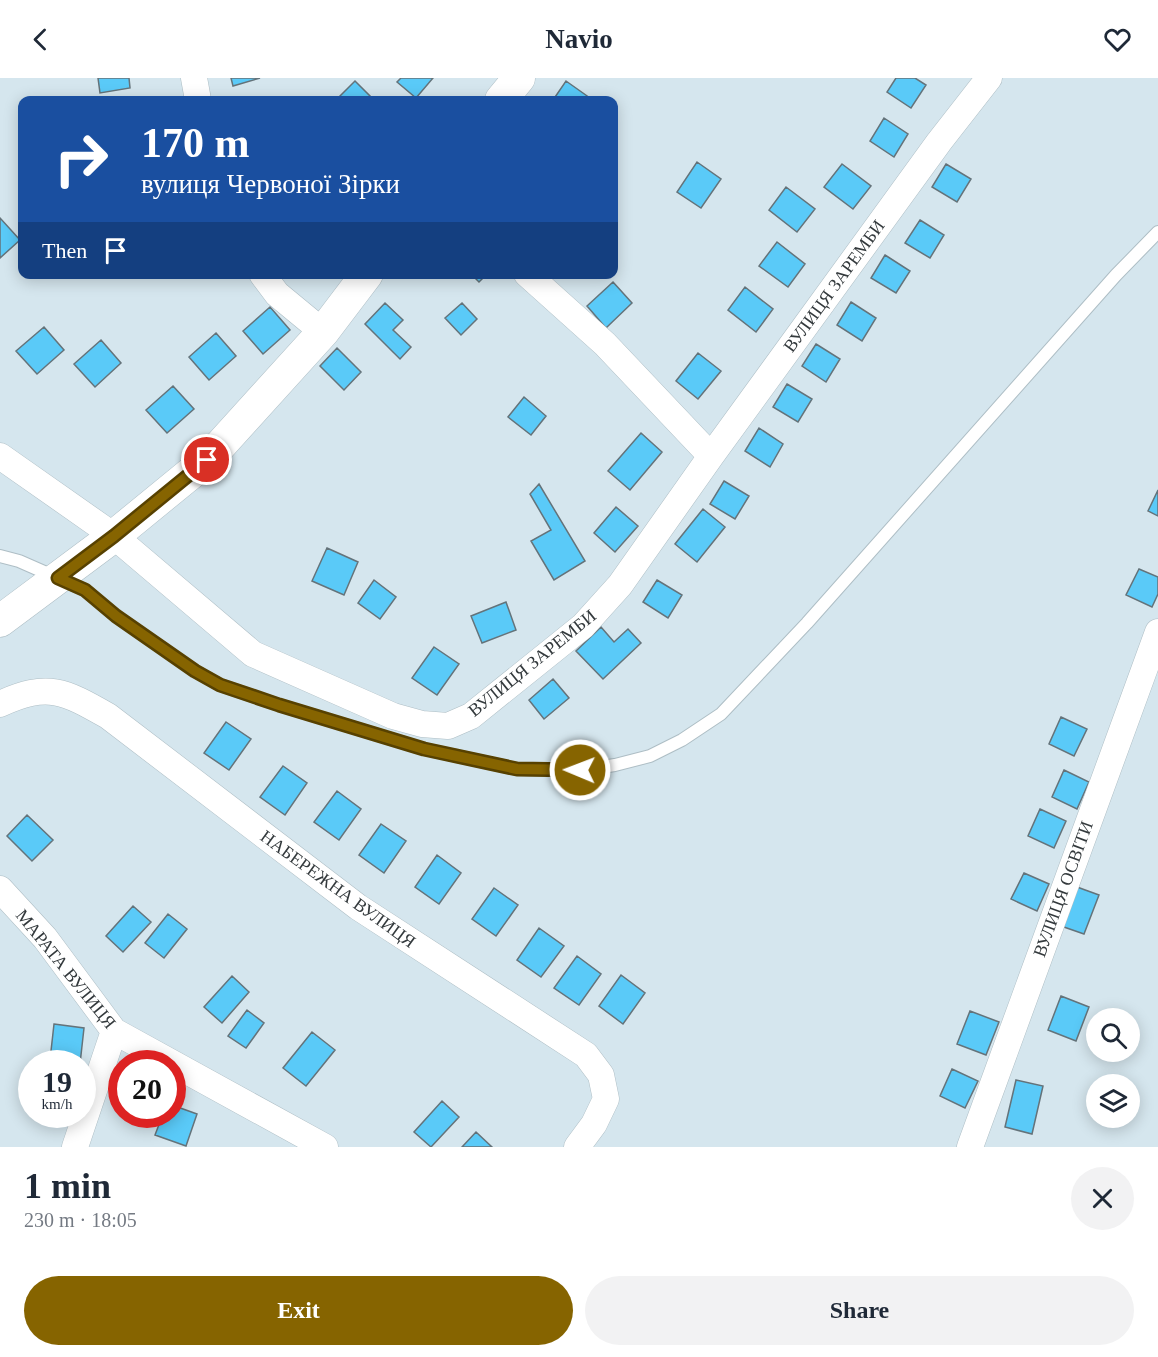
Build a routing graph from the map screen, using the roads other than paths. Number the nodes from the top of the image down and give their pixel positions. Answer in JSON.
{"nodes":[{"id":1,"x":194,"y":78,"type":"edge"},
{"id":2,"x":519,"y":78,"type":"edge"},
{"id":3,"x":988,"y":78,"type":"edge"},
{"id":4,"x":197,"y":96,"type":"edge"},
{"id":5,"x":504,"y":96,"type":"edge"},
{"id":6,"x":1158,"y":232,"type":"edge"},
{"id":7,"x":266,"y":279,"type":"edge"},
{"id":8,"x":363,"y":279,"type":"edge"},
{"id":9,"x":532,"y":279,"type":"edge"},
{"id":10,"x":323,"y":332,"type":"junction"},
{"id":11,"x":0,"y":456,"type":"edge"},
{"id":12,"x":711,"y":456,"type":"junction"},
{"id":13,"x":114,"y":536,"type":"junction"},
{"id":14,"x":0,"y":556,"type":"edge"},
{"id":15,"x":58,"y":578,"type":"junction"},
{"id":16,"x":0,"y":621,"type":"edge"},
{"id":17,"x":1158,"y":632,"type":"edge"},
{"id":18,"x":0,"y":704,"type":"edge"},
{"id":19,"x":0,"y":889,"type":"edge"},
{"id":20,"x":114,"y":1031,"type":"junction"},
{"id":21,"x":75,"y":1147,"type":"edge"},
{"id":22,"x":325,"y":1147,"type":"edge"},
{"id":23,"x":577,"y":1147,"type":"edge"},
{"id":24,"x":970,"y":1147,"type":"edge"}],
"edges":[{"from":1,"to":4,"type":"street"},
{"from":2,"to":5,"type":"street"},
{"from":3,"to":12,"type":"street","name":"ВУЛИЦЯ ЗАРЕМБИ"},
{"from":6,"to":15,"type":"lane"},
{"from":7,"to":10,"type":"street"},
{"from":8,"to":10,"type":"street"},
{"from":9,"to":12,"type":"street"},
{"from":10,"to":13,"type":"street"},
{"from":11,"to":13,"type":"street","name":"ВУЛИЦЯ ЗАРЕМБИ"},
{"from":12,"to":13,"type":"street","name":"ВУЛИЦЯ ЗАРЕМБИ"},
{"from":13,"to":15,"type":"street"},
{"from":14,"to":15,"type":"lane"},
{"from":15,"to":16,"type":"street"},
{"from":17,"to":24,"type":"street","name":"ВУЛИЦЯ ОСВІТИ"},
{"from":18,"to":23,"type":"street","name":"НАБЕРЕЖНА ВУЛИЦЯ"},
{"from":19,"to":20,"type":"street","name":"МАРАТА ВУЛИЦЯ"},
{"from":20,"to":21,"type":"street"},
{"from":20,"to":22,"type":"street","name":"МАРАТА ВУЛИЦЯ"}]}
